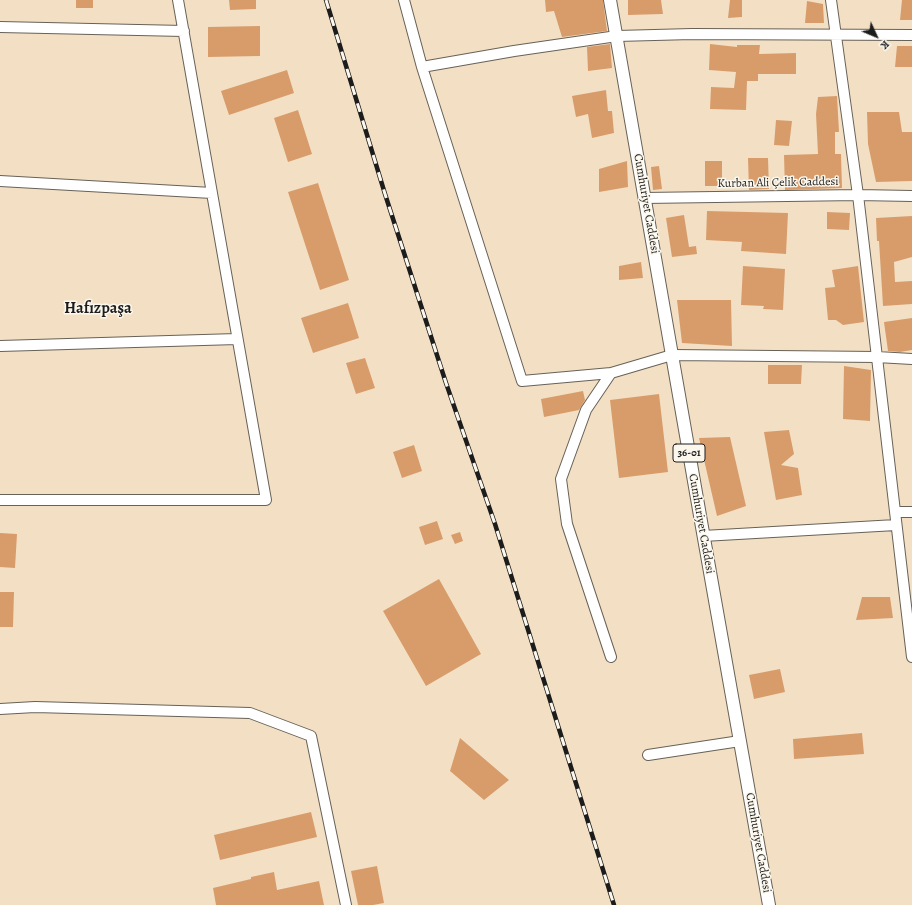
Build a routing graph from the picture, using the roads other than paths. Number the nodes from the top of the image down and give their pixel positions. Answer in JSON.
{"nodes":[{"id":1,"x":178,"y":0,"type":"edge"},
{"id":2,"x":404,"y":0,"type":"edge"},
{"id":3,"x":610,"y":0,"type":"edge"},
{"id":4,"x":831,"y":0,"type":"edge"},
{"id":5,"x":0,"y":27,"type":"edge"},
{"id":6,"x":184,"y":31,"type":"junction"},
{"id":7,"x":834,"y":34,"type":"junction"},
{"id":8,"x":912,"y":35,"type":"edge"},
{"id":9,"x":616,"y":36,"type":"junction"},
{"id":10,"x":422,"y":67,"type":"junction"},
{"id":11,"x":0,"y":181,"type":"edge"},
{"id":12,"x":212,"y":194,"type":"junction"},
{"id":13,"x":858,"y":195,"type":"junction"},
{"id":14,"x":912,"y":196,"type":"edge"},
{"id":15,"x":644,"y":198,"type":"junction"},
{"id":16,"x":238,"y":339,"type":"junction"},
{"id":17,"x":0,"y":346,"type":"edge"},
{"id":18,"x":672,"y":354,"type":"junction"},
{"id":19,"x":877,"y":357,"type":"junction"},
{"id":20,"x":912,"y":359,"type":"edge"},
{"id":21,"x":610,"y":373,"type":"junction"},
{"id":22,"x":0,"y":500,"type":"edge"},
{"id":23,"x":895,"y":512,"type":"junction"},
{"id":24,"x":912,"y":512,"type":"edge"},
{"id":25,"x":896,"y":525,"type":"junction"},
{"id":26,"x":703,"y":536,"type":"junction"},
{"id":27,"x":611,"y":657,"type":"dead end"},
{"id":28,"x":912,"y":657,"type":"edge"},
{"id":29,"x":0,"y":709,"type":"edge"},
{"id":30,"x":740,"y":740,"type":"junction"},
{"id":31,"x":648,"y":755,"type":"dead end"},
{"id":32,"x":346,"y":905,"type":"edge"},
{"id":33,"x":769,"y":905,"type":"edge"}],
"edges":[{"from":1,"to":6,"type":"street"},
{"from":2,"to":10,"type":"street"},
{"from":3,"to":9,"type":"main road","name":"Cumhuriyet Caddesi","number":"36-01"},
{"from":4,"to":7,"type":"street"},
{"from":5,"to":6,"type":"street"},
{"from":6,"to":12,"type":"street"},
{"from":7,"to":8,"type":"street"},
{"from":7,"to":9,"type":"street"},
{"from":7,"to":13,"type":"street"},
{"from":9,"to":10,"type":"street"},
{"from":9,"to":15,"type":"main road","name":"Cumhuriyet Caddesi","number":"36-01"},
{"from":10,"to":21,"type":"street"},
{"from":11,"to":12,"type":"street"},
{"from":12,"to":16,"type":"street"},
{"from":13,"to":14,"type":"street","name":"Kurban Ali Çelik Caddesi"},
{"from":13,"to":15,"type":"street","name":"Kurban Ali Çelik Caddesi"},
{"from":13,"to":19,"type":"street"},
{"from":15,"to":18,"type":"main road","name":"Cumhuriyet Caddesi","number":"36-01"},
{"from":16,"to":17,"type":"street"},
{"from":16,"to":22,"type":"street"},
{"from":18,"to":19,"type":"street"},
{"from":18,"to":21,"type":"street"},
{"from":18,"to":26,"type":"main road","name":"Cumhuriyet Caddesi","number":"36-01"},
{"from":19,"to":20,"type":"street"},
{"from":19,"to":23,"type":"street"},
{"from":21,"to":27,"type":"street"},
{"from":23,"to":24,"type":"street"},
{"from":23,"to":25,"type":"street"},
{"from":25,"to":26,"type":"street"},
{"from":25,"to":28,"type":"street"},
{"from":26,"to":30,"type":"main road","name":"Cumhuriyet Caddesi","number":"36-01"},
{"from":29,"to":32,"type":"street"},
{"from":30,"to":31,"type":"street"},
{"from":30,"to":33,"type":"main road","name":"Cumhuriyet Caddesi","number":"36-01"}]}
